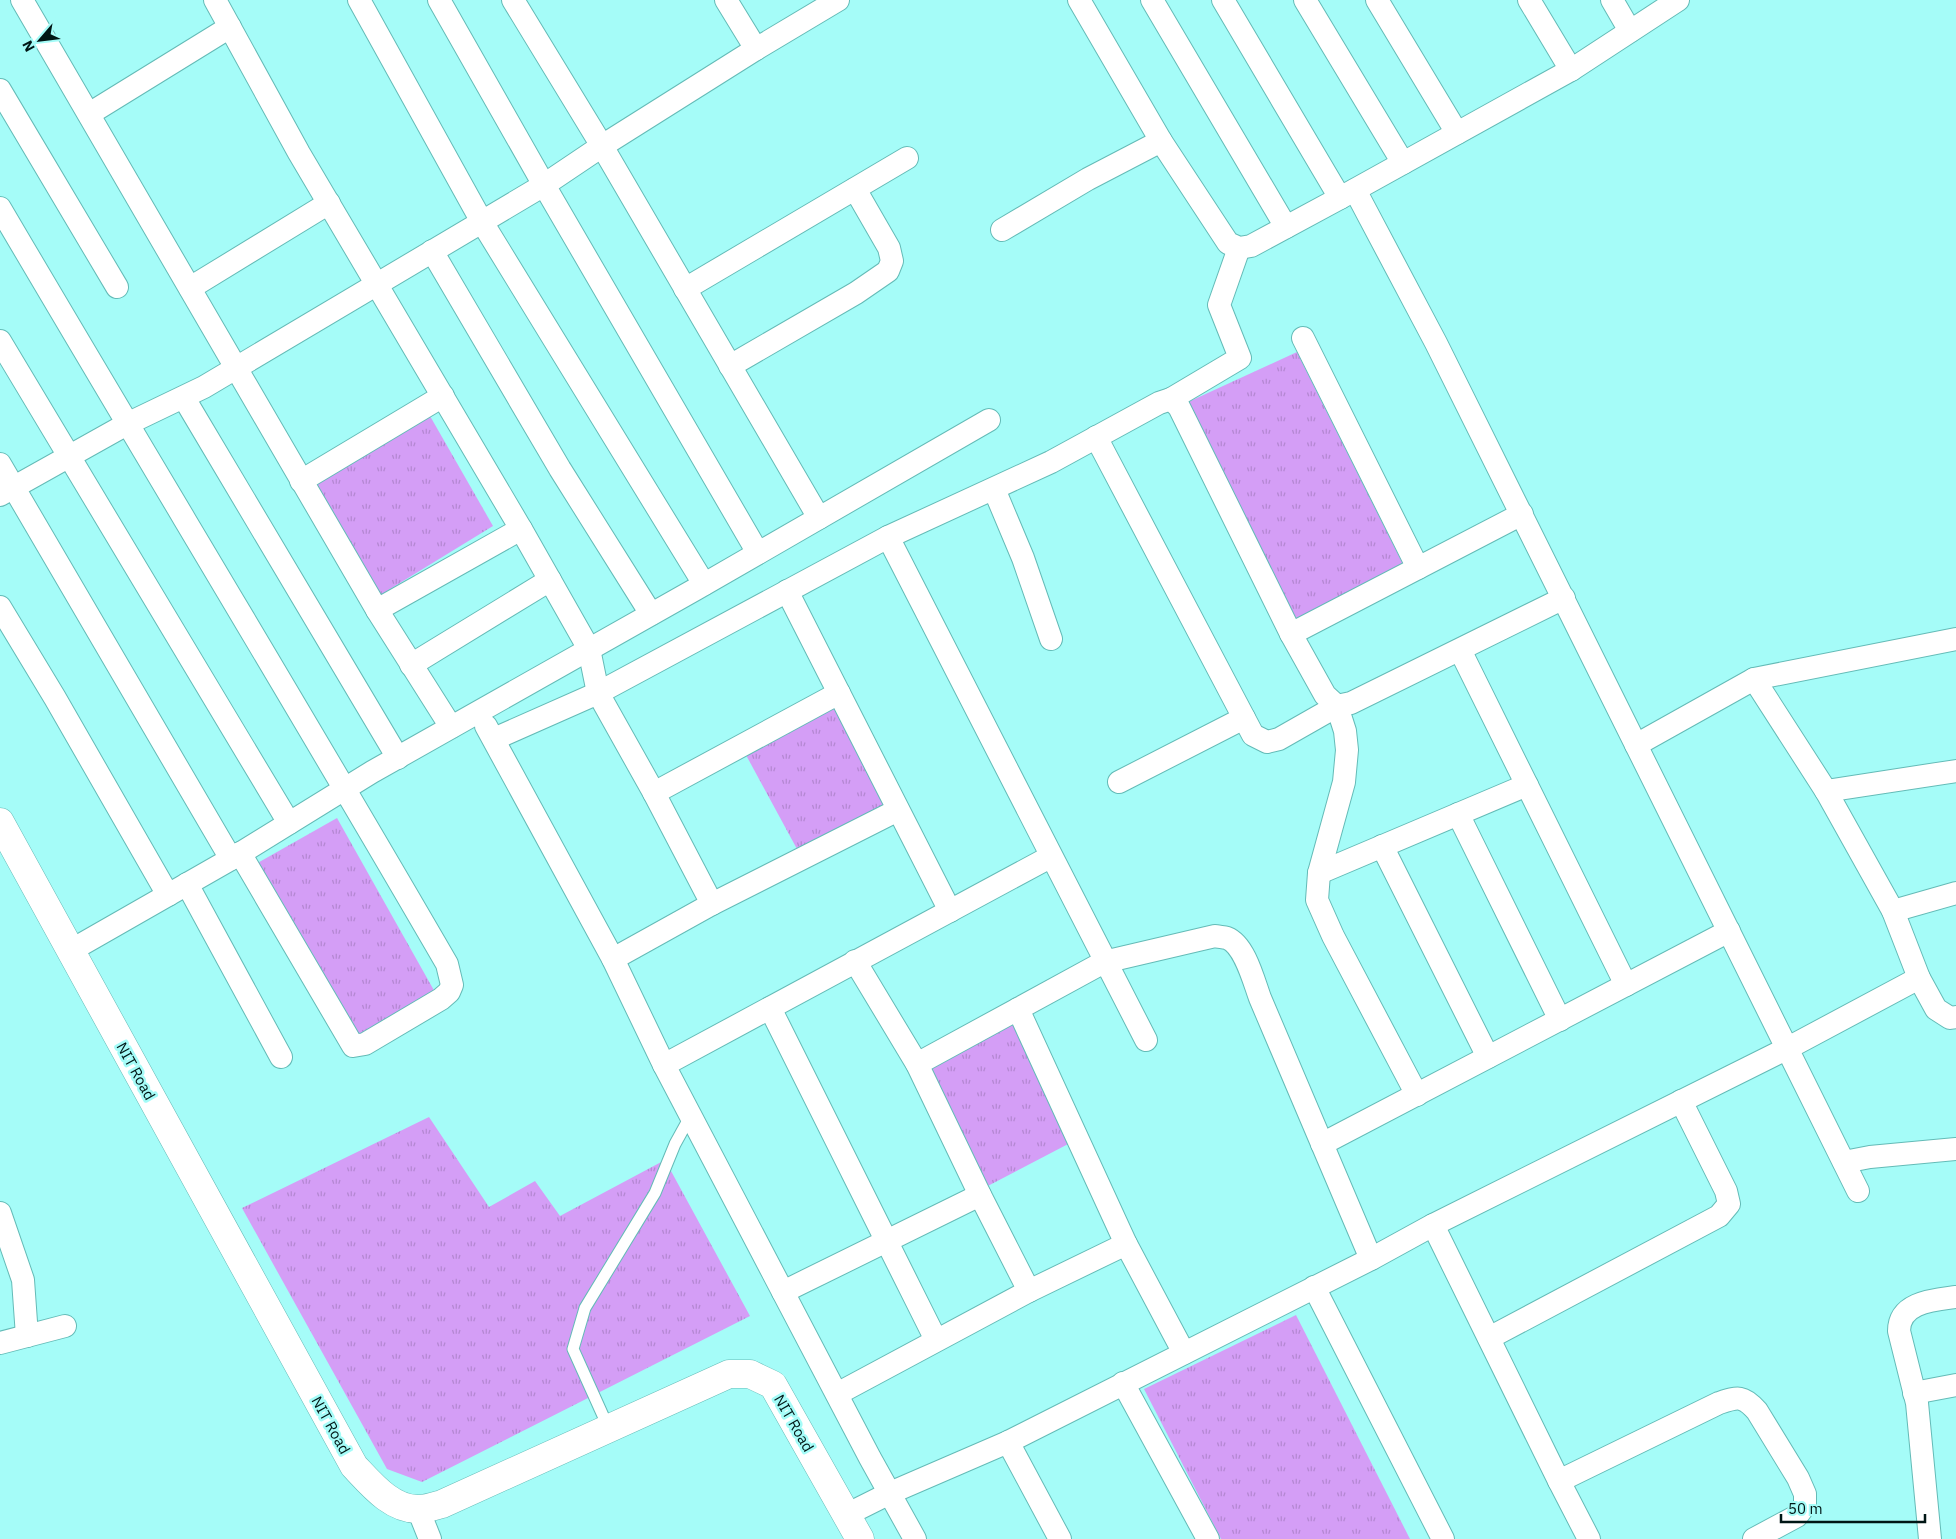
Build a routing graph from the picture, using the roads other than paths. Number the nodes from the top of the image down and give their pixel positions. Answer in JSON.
{"nodes":[{"id":1,"x":22,"y":0,"type":"edge"},
{"id":2,"x":215,"y":0,"type":"edge"},
{"id":3,"x":358,"y":0,"type":"edge"},
{"id":4,"x":439,"y":0,"type":"edge"},
{"id":5,"x":513,"y":0,"type":"edge"},
{"id":6,"x":726,"y":0,"type":"edge"},
{"id":7,"x":1079,"y":0,"type":"edge"},
{"id":8,"x":1152,"y":0,"type":"edge"},
{"id":9,"x":1223,"y":0,"type":"edge"},
{"id":10,"x":1305,"y":0,"type":"edge"},
{"id":11,"x":1377,"y":0,"type":"edge"},
{"id":12,"x":1530,"y":0,"type":"edge"},
{"id":13,"x":1612,"y":0,"type":"edge"},
{"id":14,"x":1678,"y":0,"type":"edge"},
{"id":15,"x":827,"y":3,"type":"edge"},
{"id":16,"x":230,"y":27,"type":"junction"},
{"id":17,"x":1630,"y":31,"type":"junction"},
{"id":18,"x":756,"y":49,"type":"junction"},
{"id":19,"x":1571,"y":70,"type":"junction"},
{"id":20,"x":0,"y":90,"type":"edge"},
{"id":21,"x":89,"y":114,"type":"junction"},
{"id":22,"x":1457,"y":133,"type":"junction"},
{"id":23,"x":1161,"y":141,"type":"junction"},
{"id":24,"x":602,"y":146,"type":"junction"},
{"id":25,"x":907,"y":158,"type":"dead end"},
{"id":26,"x":1403,"y":163,"type":"junction"},
{"id":27,"x":544,"y":185,"type":"junction"},
{"id":28,"x":855,"y":189,"type":"junction"},
{"id":29,"x":1348,"y":194,"type":"junction"},
{"id":30,"x":329,"y":203,"type":"junction"},
{"id":31,"x":0,"y":208,"type":"edge"},
{"id":32,"x":482,"y":222,"type":"junction"},
{"id":33,"x":1286,"y":227,"type":"junction"},
{"id":34,"x":1002,"y":230,"type":"dead end"},
{"id":35,"x":1239,"y":248,"type":"junction"},
{"id":36,"x":432,"y":251,"type":"junction"},
{"id":37,"x":378,"y":284,"type":"junction"},
{"id":38,"x":117,"y":287,"type":"dead end"},
{"id":39,"x":190,"y":288,"type":"junction"},
{"id":40,"x":685,"y":289,"type":"junction"},
{"id":41,"x":1303,"y":338,"type":"dead end"},
{"id":42,"x":0,"y":341,"type":"edge"},
{"id":43,"x":730,"y":366,"type":"junction"},
{"id":44,"x":237,"y":368,"type":"junction"},
{"id":45,"x":443,"y":396,"type":"junction"},
{"id":46,"x":184,"y":398,"type":"junction"},
{"id":47,"x":1171,"y":399,"type":"junction"},
{"id":48,"x":988,"y":420,"type":"dead end"},
{"id":49,"x":127,"y":424,"type":"junction"},
{"id":50,"x":1096,"y":437,"type":"junction"},
{"id":51,"x":68,"y":456,"type":"junction"},
{"id":52,"x":0,"y":464,"type":"edge"},
{"id":53,"x":302,"y":481,"type":"junction"},
{"id":54,"x":1001,"y":486,"type":"junction"},
{"id":55,"x":7,"y":491,"type":"edge"},
{"id":56,"x":1522,"y":514,"type":"junction"},
{"id":57,"x":819,"y":518,"type":"junction"},
{"id":58,"x":521,"y":529,"type":"junction"},
{"id":59,"x":888,"y":537,"type":"junction"},
{"id":60,"x":758,"y":553,"type":"junction"},
{"id":61,"x":1418,"y":568,"type":"junction"},
{"id":62,"x":550,"y":580,"type":"junction"},
{"id":63,"x":704,"y":584,"type":"junction"},
{"id":64,"x":787,"y":591,"type":"junction"},
{"id":65,"x":1564,"y":598,"type":"junction"},
{"id":66,"x":0,"y":608,"type":"edge"},
{"id":67,"x":377,"y":610,"type":"junction"},
{"id":68,"x":652,"y":614,"type":"junction"},
{"id":69,"x":1292,"y":634,"type":"junction"},
{"id":70,"x":1051,"y":639,"type":"dead end"},
{"id":71,"x":1956,"y":639,"type":"edge"},
{"id":72,"x":589,"y":649,"type":"junction"},
{"id":73,"x":1460,"y":650,"type":"junction"},
{"id":74,"x":411,"y":665,"type":"junction"},
{"id":75,"x":1754,"y":680,"type":"junction"},
{"id":76,"x":598,"y":693,"type":"junction"},
{"id":77,"x":839,"y":693,"type":"junction"},
{"id":78,"x":1337,"y":706,"type":"junction"},
{"id":79,"x":479,"y":712,"type":"junction"},
{"id":80,"x":1244,"y":718,"type":"junction"},
{"id":81,"x":451,"y":727,"type":"junction"},
{"id":82,"x":494,"y":739,"type":"junction"},
{"id":83,"x":1636,"y":745,"type":"junction"},
{"id":84,"x":398,"y":758,"type":"junction"},
{"id":85,"x":1956,"y":771,"type":"edge"},
{"id":86,"x":1119,"y":782,"type":"dead end"},
{"id":87,"x":1527,"y":785,"type":"junction"},
{"id":88,"x":345,"y":788,"type":"junction"},
{"id":89,"x":1826,"y":791,"type":"junction"},
{"id":90,"x":654,"y":793,"type":"junction"},
{"id":91,"x":898,"y":810,"type":"junction"},
{"id":92,"x":1458,"y":814,"type":"junction"},
{"id":93,"x":0,"y":822,"type":"edge"},
{"id":94,"x":289,"y":823,"type":"junction"},
{"id":95,"x":1382,"y":846,"type":"junction"},
{"id":96,"x":235,"y":856,"type":"junction"},
{"id":97,"x":1050,"y":857,"type":"junction"},
{"id":98,"x":1319,"y":873,"type":"junction"},
{"id":99,"x":187,"y":884,"type":"junction"},
{"id":100,"x":1956,"y":893,"type":"edge"},
{"id":101,"x":168,"y":895,"type":"junction"},
{"id":102,"x":712,"y":904,"type":"junction"},
{"id":103,"x":950,"y":911,"type":"junction"},
{"id":104,"x":1893,"y":912,"type":"junction"},
{"id":105,"x":1729,"y":931,"type":"junction"},
{"id":106,"x":70,"y":951,"type":"junction"},
{"id":107,"x":613,"y":959,"type":"junction"},
{"id":108,"x":855,"y":961,"type":"junction"},
{"id":109,"x":1104,"y":962,"type":"junction"},
{"id":110,"x":1919,"y":978,"type":"junction"},
{"id":111,"x":1626,"y":985,"type":"junction"},
{"id":112,"x":770,"y":1008,"type":"junction"},
{"id":113,"x":1018,"y":1009,"type":"junction"},
{"id":114,"x":1956,"y":1017,"type":"edge"},
{"id":115,"x":1560,"y":1020,"type":"junction"},
{"id":116,"x":1146,"y":1040,"type":"dead end"},
{"id":117,"x":1788,"y":1048,"type":"junction"},
{"id":118,"x":281,"y":1057,"type":"dead end"},
{"id":119,"x":1488,"y":1057,"type":"junction"},
{"id":120,"x":917,"y":1064,"type":"junction"},
{"id":121,"x":664,"y":1065,"type":"junction"},
{"id":122,"x":1417,"y":1095,"type":"junction"},
{"id":123,"x":1682,"y":1101,"type":"junction"},
{"id":124,"x":690,"y":1115,"type":"junction"},
{"id":125,"x":1322,"y":1144,"type":"junction"},
{"id":126,"x":1956,"y":1149,"type":"edge"},
{"id":127,"x":1844,"y":1162,"type":"junction"},
{"id":128,"x":1858,"y":1191,"type":"dead end"},
{"id":129,"x":980,"y":1195,"type":"junction"},
{"id":130,"x":0,"y":1213,"type":"edge"},
{"id":131,"x":1433,"y":1224,"type":"junction"},
{"id":132,"x":887,"y":1241,"type":"junction"},
{"id":133,"x":1126,"y":1244,"type":"junction"},
{"id":134,"x":1371,"y":1259,"type":"junction"},
{"id":135,"x":1314,"y":1287,"type":"junction"},
{"id":136,"x":1029,"y":1290,"type":"junction"},
{"id":137,"x":784,"y":1292,"type":"junction"},
{"id":138,"x":1956,"y":1296,"type":"edge"},
{"id":139,"x":65,"y":1326,"type":"dead end"},
{"id":140,"x":27,"y":1336,"type":"junction"},
{"id":141,"x":1489,"y":1338,"type":"junction"},
{"id":142,"x":936,"y":1340,"type":"junction"},
{"id":143,"x":0,"y":1343,"type":"edge"},
{"id":144,"x":1184,"y":1353,"type":"junction"},
{"id":145,"x":1123,"y":1383,"type":"junction"},
{"id":146,"x":1956,"y":1385,"type":"edge"},
{"id":147,"x":1914,"y":1393,"type":"junction"},
{"id":148,"x":837,"y":1394,"type":"junction"},
{"id":149,"x":609,"y":1429,"type":"junction"},
{"id":150,"x":1008,"y":1442,"type":"junction"},
{"id":151,"x":1559,"y":1481,"type":"junction"},
{"id":152,"x":890,"y":1493,"type":"junction"},
{"id":153,"x":418,"y":1509,"type":"junction"},
{"id":154,"x":846,"y":1515,"type":"junction"},
{"id":155,"x":430,"y":1539,"type":"edge"},
{"id":156,"x":860,"y":1539,"type":"edge"},
{"id":157,"x":915,"y":1539,"type":"edge"},
{"id":158,"x":1060,"y":1539,"type":"edge"},
{"id":159,"x":1208,"y":1539,"type":"edge"},
{"id":160,"x":1443,"y":1539,"type":"edge"},
{"id":161,"x":1589,"y":1539,"type":"edge"},
{"id":162,"x":1754,"y":1539,"type":"edge"},
{"id":163,"x":1930,"y":1539,"type":"edge"}],
"edges":[{"from":1,"to":21,"type":"street"},
{"from":2,"to":16,"type":"street"},
{"from":3,"to":32,"type":"street"},
{"from":4,"to":27,"type":"street"},
{"from":5,"to":24,"type":"street"},
{"from":6,"to":18,"type":"street"},
{"from":7,"to":23,"type":"street"},
{"from":8,"to":33,"type":"street"},
{"from":9,"to":29,"type":"street"},
{"from":10,"to":26,"type":"street"},
{"from":11,"to":22,"type":"street"},
{"from":12,"to":19,"type":"street"},
{"from":13,"to":17,"type":"street"},
{"from":14,"to":17,"type":"street"},
{"from":15,"to":18,"type":"street"},
{"from":16,"to":21,"type":"street"},
{"from":16,"to":30,"type":"street"},
{"from":17,"to":19,"type":"street"},
{"from":18,"to":24,"type":"street"},
{"from":19,"to":22,"type":"street"},
{"from":20,"to":38,"type":"street"},
{"from":21,"to":39,"type":"street"},
{"from":22,"to":26,"type":"street"},
{"from":23,"to":34,"type":"street"},
{"from":23,"to":35,"type":"street"},
{"from":24,"to":27,"type":"street"},
{"from":24,"to":40,"type":"street"},
{"from":25,"to":28,"type":"street"},
{"from":26,"to":29,"type":"street"},
{"from":27,"to":32,"type":"street"},
{"from":27,"to":60,"type":"street"},
{"from":28,"to":40,"type":"street"},
{"from":28,"to":43,"type":"street"},
{"from":29,"to":33,"type":"street"},
{"from":29,"to":56,"type":"street"},
{"from":30,"to":37,"type":"street"},
{"from":30,"to":39,"type":"street"},
{"from":31,"to":49,"type":"street"},
{"from":32,"to":36,"type":"street"},
{"from":32,"to":63,"type":"street"},
{"from":33,"to":35,"type":"street"},
{"from":35,"to":47,"type":"street"},
{"from":36,"to":37,"type":"street"},
{"from":36,"to":68,"type":"street"},
{"from":37,"to":44,"type":"street"},
{"from":37,"to":45,"type":"street"},
{"from":39,"to":44,"type":"street"},
{"from":40,"to":43,"type":"street"},
{"from":41,"to":61,"type":"street"},
{"from":42,"to":51,"type":"street"},
{"from":43,"to":57,"type":"street"},
{"from":44,"to":46,"type":"street"},
{"from":44,"to":53,"type":"street"},
{"from":45,"to":53,"type":"street"},
{"from":45,"to":58,"type":"street"},
{"from":46,"to":49,"type":"street"},
{"from":46,"to":84,"type":"street"},
{"from":47,"to":50,"type":"street"},
{"from":47,"to":69,"type":"street"},
{"from":48,"to":57,"type":"street"},
{"from":49,"to":51,"type":"street"},
{"from":49,"to":88,"type":"street"},
{"from":50,"to":54,"type":"street"},
{"from":50,"to":80,"type":"street"},
{"from":51,"to":55,"type":"street"},
{"from":51,"to":94,"type":"street"},
{"from":52,"to":55,"type":"street"},
{"from":53,"to":67,"type":"street"},
{"from":54,"to":59,"type":"street"},
{"from":54,"to":70,"type":"street"},
{"from":55,"to":96,"type":"street"},
{"from":56,"to":61,"type":"street"},
{"from":56,"to":65,"type":"street"},
{"from":57,"to":60,"type":"street"},
{"from":58,"to":62,"type":"street"},
{"from":58,"to":67,"type":"street"},
{"from":59,"to":64,"type":"street"},
{"from":59,"to":97,"type":"street"},
{"from":60,"to":63,"type":"street"},
{"from":61,"to":69,"type":"street"},
{"from":62,"to":72,"type":"street"},
{"from":62,"to":74,"type":"street"},
{"from":63,"to":68,"type":"street"},
{"from":64,"to":76,"type":"street"},
{"from":64,"to":77,"type":"street"},
{"from":65,"to":73,"type":"street"},
{"from":65,"to":83,"type":"street"},
{"from":66,"to":101,"type":"street"},
{"from":67,"to":74,"type":"street"},
{"from":68,"to":72,"type":"street"},
{"from":69,"to":78,"type":"street"},
{"from":71,"to":75,"type":"street"},
{"from":72,"to":76,"type":"street"},
{"from":72,"to":79,"type":"street"},
{"from":73,"to":78,"type":"street"},
{"from":73,"to":87,"type":"street"},
{"from":74,"to":81,"type":"street"},
{"from":75,"to":83,"type":"street"},
{"from":75,"to":89,"type":"street"},
{"from":76,"to":82,"type":"street"},
{"from":76,"to":90,"type":"street"},
{"from":77,"to":90,"type":"street"},
{"from":77,"to":91,"type":"street"},
{"from":78,"to":80,"type":"street"},
{"from":78,"to":98,"type":"street"},
{"from":79,"to":81,"type":"street"},
{"from":79,"to":82,"type":"street"},
{"from":80,"to":86,"type":"street"},
{"from":81,"to":84,"type":"street"},
{"from":82,"to":107,"type":"street"},
{"from":83,"to":105,"type":"street"},
{"from":84,"to":88,"type":"street"},
{"from":85,"to":89,"type":"street"},
{"from":87,"to":92,"type":"street"},
{"from":87,"to":111,"type":"street"},
{"from":88,"to":94,"type":"street"},
{"from":88,"to":96,"type":"street"},
{"from":89,"to":104,"type":"street"},
{"from":90,"to":102,"type":"street"},
{"from":91,"to":102,"type":"street"},
{"from":91,"to":103,"type":"street"},
{"from":92,"to":95,"type":"street"},
{"from":92,"to":115,"type":"street"},
{"from":93,"to":106,"type":"main road","name":"NIT Road"},
{"from":94,"to":96,"type":"street"},
{"from":95,"to":98,"type":"street"},
{"from":95,"to":119,"type":"street"},
{"from":96,"to":99,"type":"street"},
{"from":97,"to":103,"type":"street"},
{"from":97,"to":109,"type":"street"},
{"from":98,"to":122,"type":"street"},
{"from":99,"to":101,"type":"street"},
{"from":99,"to":118,"type":"street"},
{"from":100,"to":104,"type":"street"},
{"from":101,"to":106,"type":"street"},
{"from":102,"to":107,"type":"street"},
{"from":103,"to":108,"type":"street"},
{"from":104,"to":110,"type":"street"},
{"from":105,"to":111,"type":"street"},
{"from":105,"to":117,"type":"street"},
{"from":106,"to":153,"type":"main road","name":"NIT Road"},
{"from":107,"to":121,"type":"street"},
{"from":108,"to":112,"type":"street"},
{"from":108,"to":120,"type":"street"},
{"from":109,"to":113,"type":"street"},
{"from":109,"to":116,"type":"street"},
{"from":109,"to":125,"type":"street"},
{"from":110,"to":114,"type":"street"},
{"from":110,"to":117,"type":"street"},
{"from":111,"to":115,"type":"street"},
{"from":112,"to":121,"type":"street"},
{"from":112,"to":132,"type":"street"},
{"from":113,"to":120,"type":"street"},
{"from":113,"to":133,"type":"street"},
{"from":115,"to":119,"type":"street"},
{"from":117,"to":123,"type":"street"},
{"from":117,"to":127,"type":"street"},
{"from":119,"to":122,"type":"street"},
{"from":120,"to":129,"type":"street"},
{"from":121,"to":124,"type":"street"},
{"from":122,"to":125,"type":"street"},
{"from":123,"to":131,"type":"street"},
{"from":123,"to":141,"type":"street"},
{"from":124,"to":137,"type":"street"},
{"from":124,"to":149,"type":"lane"},
{"from":125,"to":134,"type":"street"},
{"from":126,"to":127,"type":"street"},
{"from":127,"to":128,"type":"street"},
{"from":129,"to":132,"type":"street"},
{"from":129,"to":136,"type":"street"},
{"from":130,"to":140,"type":"street"},
{"from":131,"to":134,"type":"street"},
{"from":131,"to":141,"type":"street"},
{"from":132,"to":137,"type":"street"},
{"from":132,"to":142,"type":"street"},
{"from":133,"to":136,"type":"street"},
{"from":133,"to":144,"type":"street"},
{"from":134,"to":135,"type":"street"},
{"from":135,"to":144,"type":"street"},
{"from":135,"to":160,"type":"street"},
{"from":136,"to":142,"type":"street"},
{"from":137,"to":148,"type":"street"},
{"from":138,"to":147,"type":"street"},
{"from":139,"to":140,"type":"street"},
{"from":140,"to":143,"type":"street"},
{"from":141,"to":151,"type":"street"},
{"from":142,"to":148,"type":"street"},
{"from":144,"to":145,"type":"street"},
{"from":145,"to":150,"type":"street"},
{"from":145,"to":159,"type":"street"},
{"from":146,"to":147,"type":"street"},
{"from":147,"to":163,"type":"street"},
{"from":148,"to":152,"type":"street"},
{"from":149,"to":153,"type":"main road","name":"NIT Road"},
{"from":149,"to":154,"type":"main road","name":"NIT Road"},
{"from":150,"to":152,"type":"street"},
{"from":150,"to":158,"type":"street"},
{"from":151,"to":161,"type":"street"},
{"from":151,"to":162,"type":"street"},
{"from":152,"to":154,"type":"street"},
{"from":152,"to":157,"type":"street"},
{"from":153,"to":155,"type":"street"},
{"from":154,"to":156,"type":"main road","name":"NIT Road"}]}
